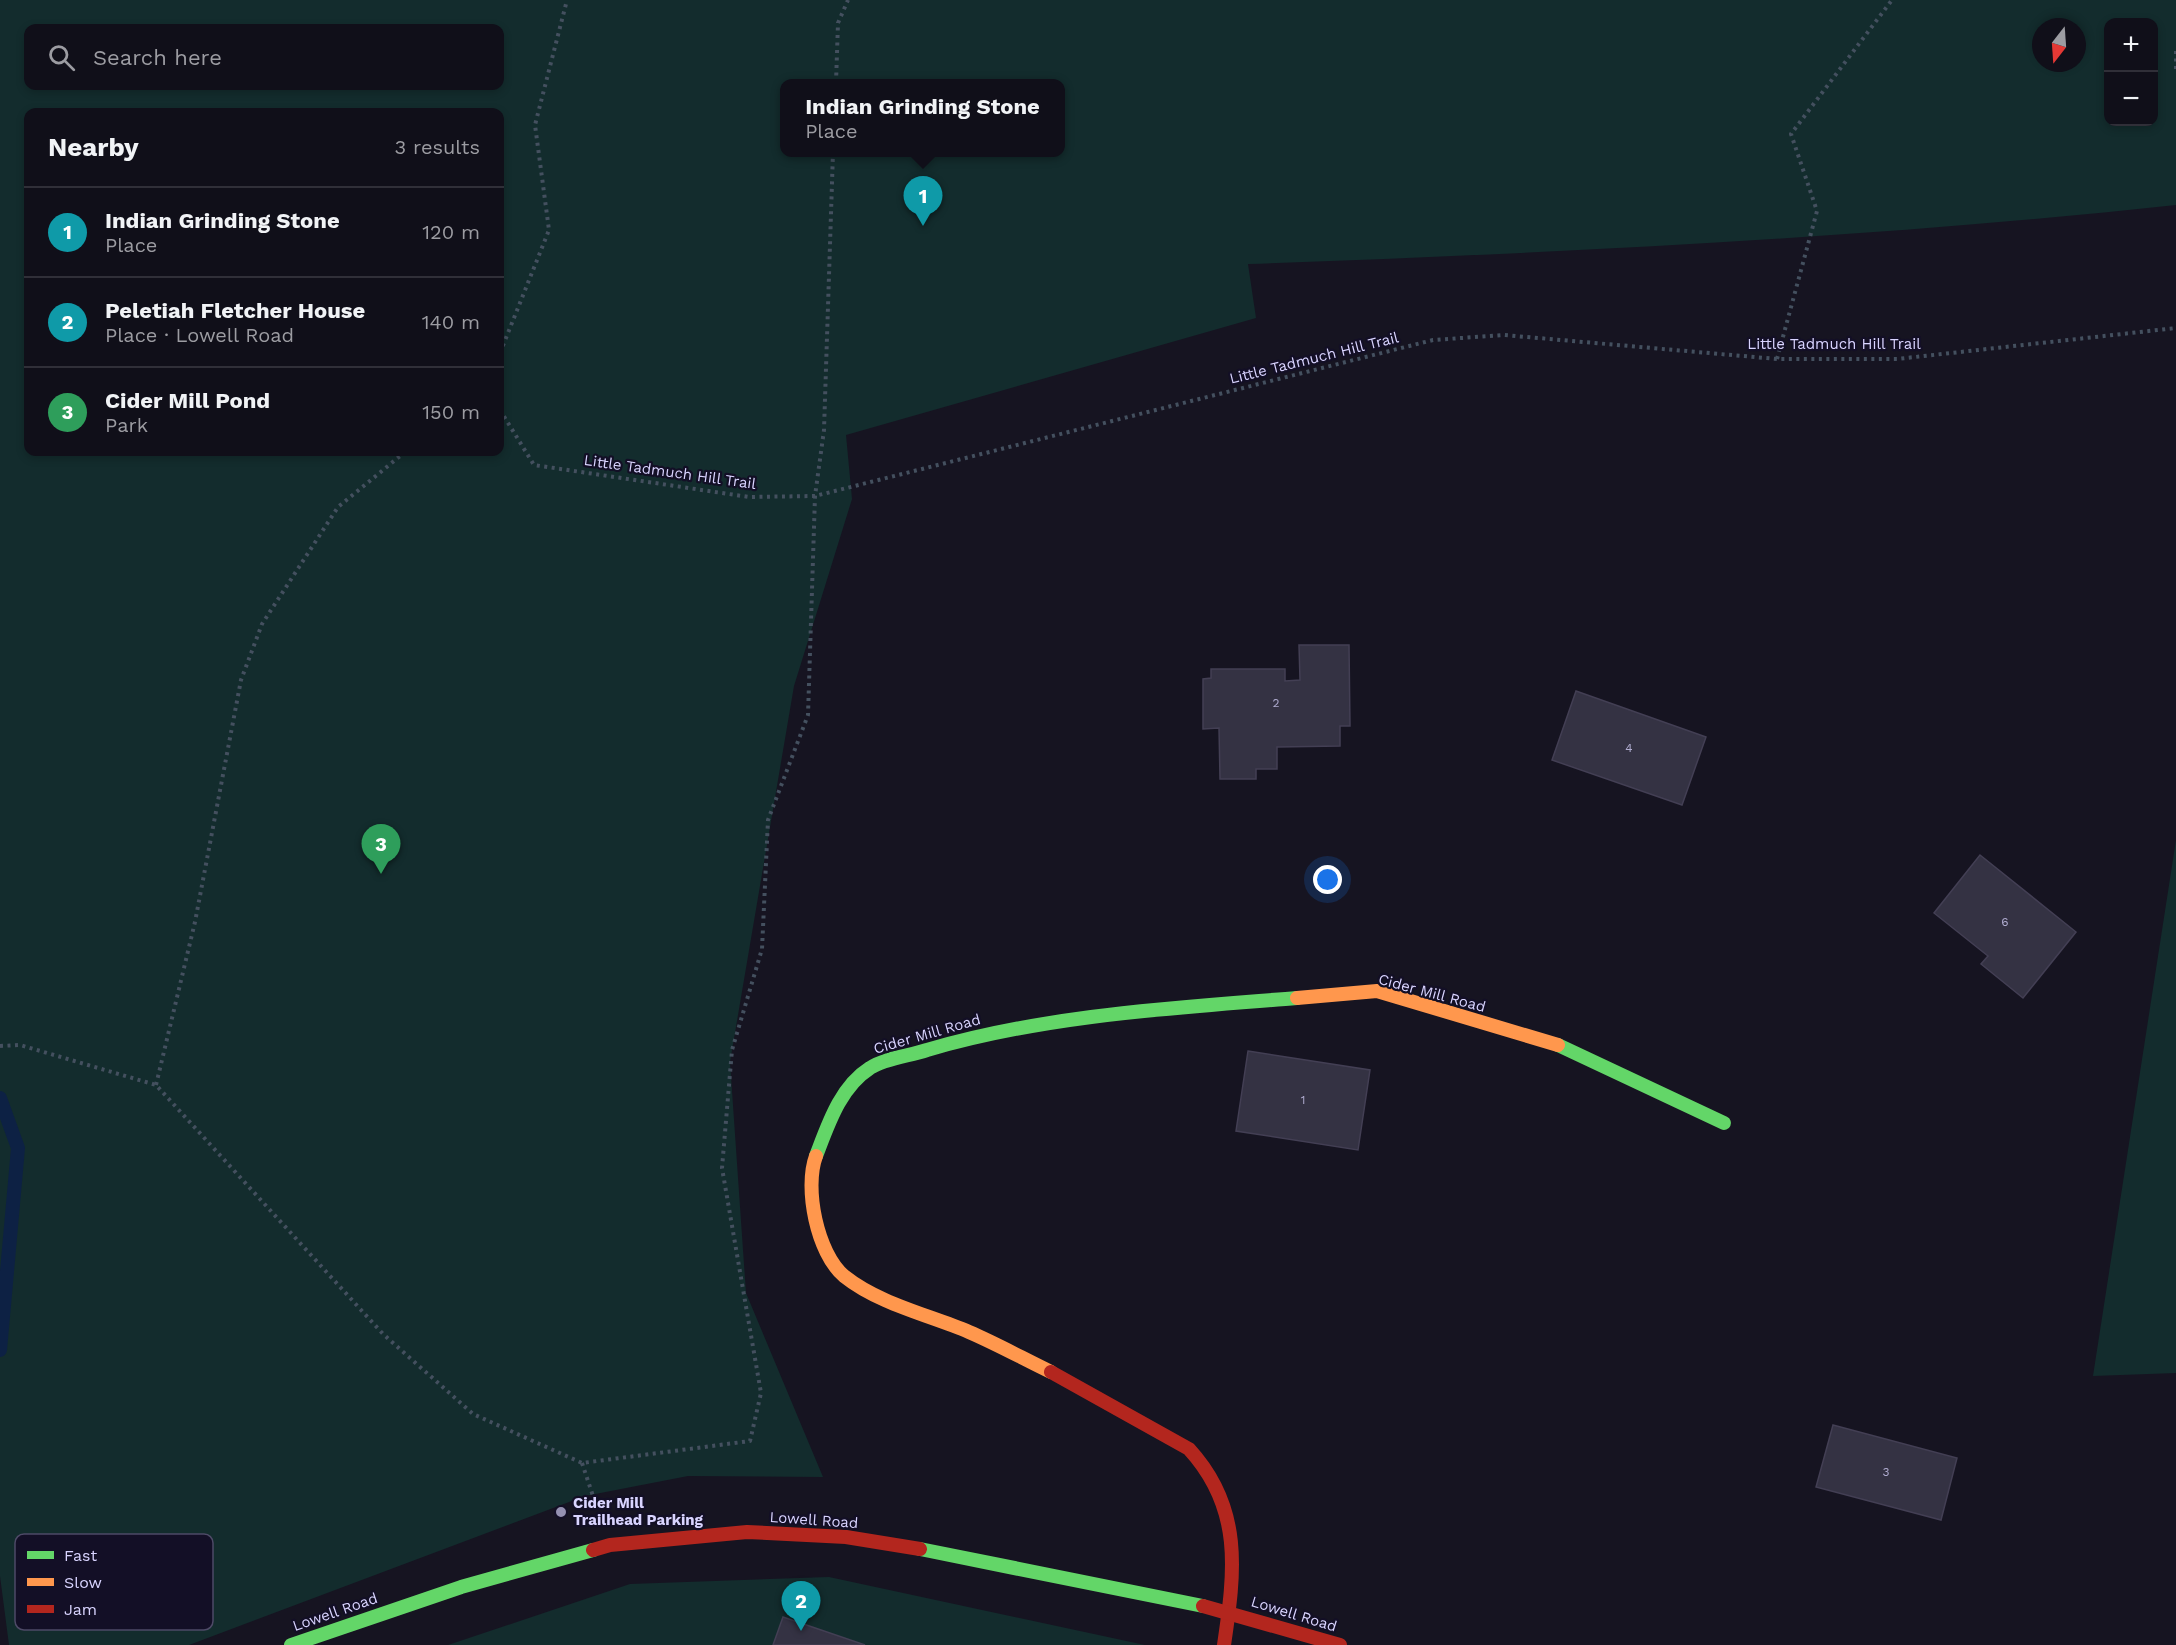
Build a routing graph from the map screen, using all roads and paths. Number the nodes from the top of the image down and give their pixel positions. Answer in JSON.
{"nodes":[{"id":1,"x":567,"y":0,"type":"edge"},
{"id":2,"x":848,"y":0,"type":"edge"},
{"id":3,"x":1892,"y":0,"type":"edge"},
{"id":4,"x":2176,"y":51,"type":"edge"},
{"id":5,"x":2176,"y":70,"type":"edge"},
{"id":6,"x":836,"y":79,"type":"edge"},
{"id":7,"x":833,"y":157,"type":"edge"},
{"id":8,"x":2176,"y":328,"type":"edge"},
{"id":9,"x":504,"y":344,"type":"edge"},
{"id":10,"x":1777,"y":359,"type":"junction"},
{"id":11,"x":504,"y":416,"type":"edge"},
{"id":12,"x":400,"y":456,"type":"edge"},
{"id":13,"x":815,"y":496,"type":"junction"},
{"id":14,"x":0,"y":1046,"type":"edge"},
{"id":15,"x":156,"y":1085,"type":"junction"},
{"id":16,"x":1724,"y":1123,"type":"dead end"},
{"id":17,"x":582,"y":1463,"type":"junction"},
{"id":18,"x":610,"y":1545,"type":"junction"},
{"id":19,"x":1229,"y":1611,"type":"junction"},
{"id":20,"x":291,"y":1645,"type":"edge"},
{"id":21,"x":1224,"y":1645,"type":"edge"},
{"id":22,"x":1340,"y":1645,"type":"edge"}],
"edges":[{"from":1,"to":9,"type":"path"},
{"from":2,"to":6,"type":"path"},
{"from":3,"to":10,"type":"path"},
{"from":4,"to":5,"type":"path"},
{"from":7,"to":13,"type":"path"},
{"from":8,"to":10,"type":"path","name":"Little Tadmuch Hill Trail"},
{"from":10,"to":13,"type":"path","name":"Little Tadmuch Hill Trail"},
{"from":11,"to":13,"type":"path","name":"Little Tadmuch Hill Trail"},
{"from":12,"to":15,"type":"path"},
{"from":13,"to":17,"type":"path"},
{"from":14,"to":15,"type":"path"},
{"from":15,"to":17,"type":"path"},
{"from":16,"to":19,"type":"street","name":"Cider Mill Road"},
{"from":17,"to":18,"type":"path"},
{"from":18,"to":19,"type":"street","name":"Lowell Road"},
{"from":18,"to":20,"type":"street","name":"Lowell Road"},
{"from":19,"to":21,"type":"street","name":"Cider Mill Road"},
{"from":19,"to":22,"type":"street","name":"Lowell Road"}]}
